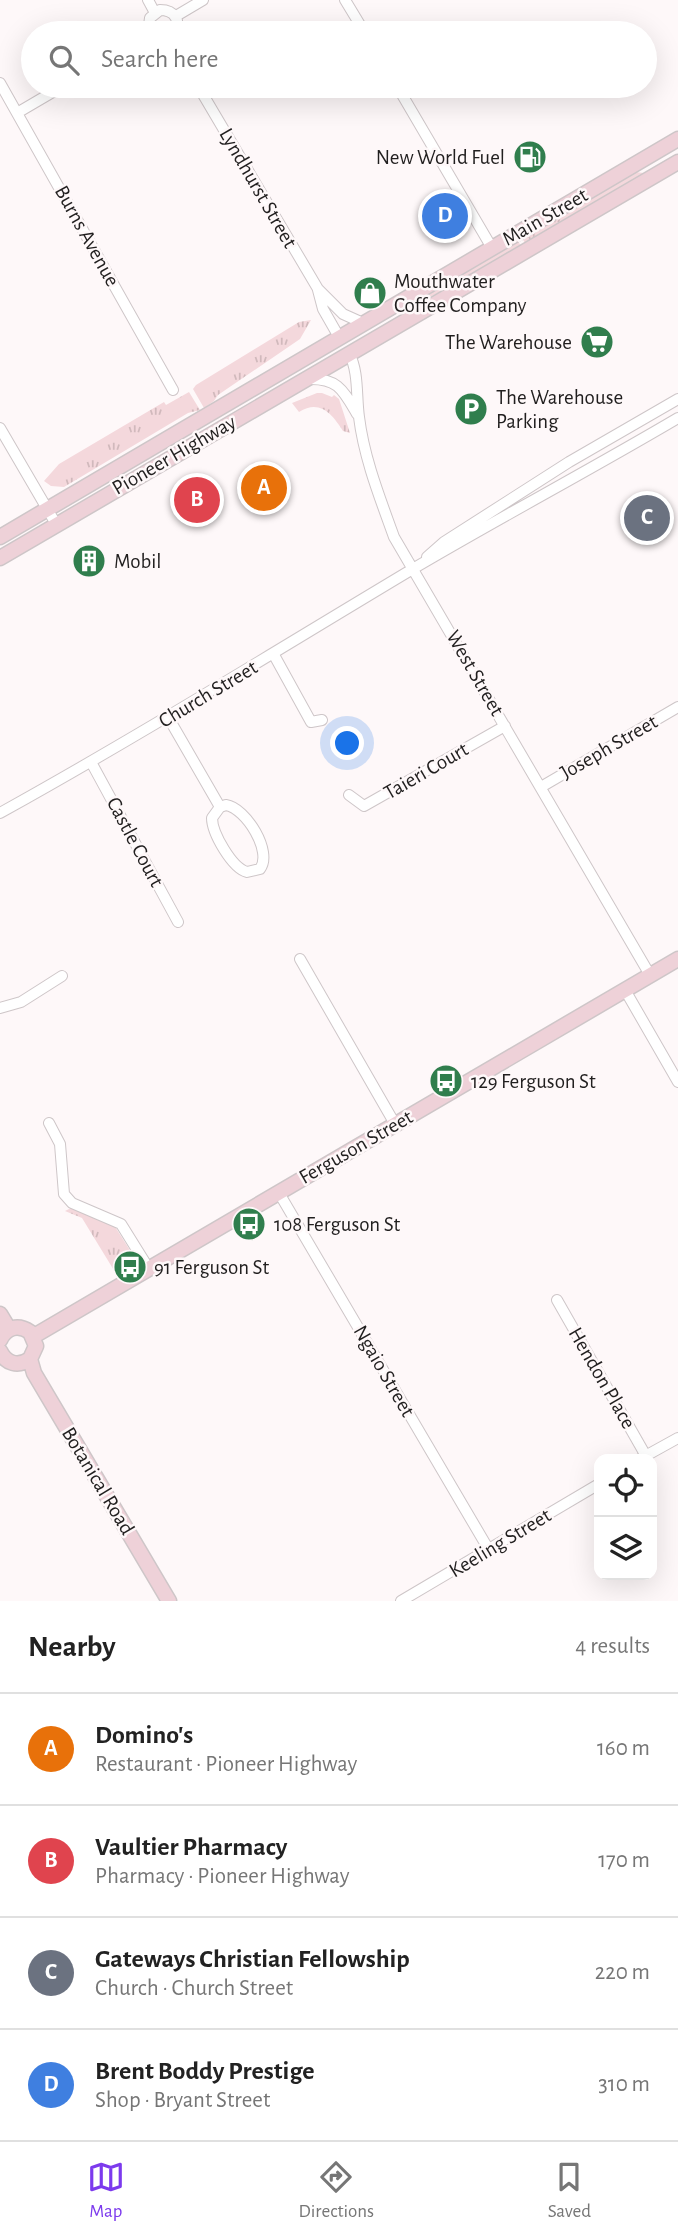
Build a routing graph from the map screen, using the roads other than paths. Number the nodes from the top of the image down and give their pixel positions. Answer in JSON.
{"nodes":[{"id":1,"x":148,"y":0,"type":"edge"},
{"id":2,"x":203,"y":0,"type":"edge"},
{"id":3,"x":345,"y":0,"type":"edge"},
{"id":4,"x":155,"y":13,"type":"junction"},
{"id":5,"x":176,"y":16,"type":"junction"},
{"id":6,"x":150,"y":21,"type":"edge"},
{"id":7,"x":177,"y":21,"type":"edge"},
{"id":8,"x":358,"y":21,"type":"edge"},
{"id":9,"x":0,"y":83,"type":"edge"},
{"id":10,"x":43,"y":98,"type":"edge"},
{"id":11,"x":205,"y":98,"type":"edge"},
{"id":12,"x":404,"y":98,"type":"edge"},
{"id":13,"x":17,"y":113,"type":"junction"},
{"id":14,"x":678,"y":139,"type":"edge"},
{"id":15,"x":678,"y":162,"type":"edge"},
{"id":16,"x":492,"y":248,"type":"junction"},
{"id":17,"x":318,"y":289,"type":"junction"},
{"id":18,"x":444,"y":297,"type":"junction"},
{"id":19,"x":363,"y":323,"type":"junction"},
{"id":20,"x":339,"y":337,"type":"junction"},
{"id":21,"x":349,"y":353,"type":"junction"},
{"id":22,"x":303,"y":380,"type":"junction"},
{"id":23,"x":173,"y":390,"type":"dead end"},
{"id":24,"x":250,"y":390,"type":"junction"},
{"id":25,"x":678,"y":399,"type":"edge"},
{"id":26,"x":359,"y":417,"type":"junction"},
{"id":27,"x":678,"y":418,"type":"edge"},
{"id":28,"x":0,"y":428,"type":"edge"},
{"id":29,"x":177,"y":433,"type":"junction"},
{"id":30,"x":187,"y":447,"type":"junction"},
{"id":31,"x":47,"y":510,"type":"junction"},
{"id":32,"x":56,"y":524,"type":"junction"},
{"id":33,"x":0,"y":537,"type":"edge"},
{"id":34,"x":0,"y":558,"type":"edge"},
{"id":35,"x":413,"y":569,"type":"junction"},
{"id":36,"x":274,"y":655,"type":"junction"},
{"id":37,"x":678,"y":706,"type":"edge"},
{"id":38,"x":168,"y":717,"type":"junction"},
{"id":39,"x":322,"y":720,"type":"dead end"},
{"id":40,"x":505,"y":726,"type":"junction"},
{"id":41,"x":91,"y":762,"type":"junction"},
{"id":42,"x":541,"y":787,"type":"junction"},
{"id":43,"x":349,"y":794,"type":"dead end"},
{"id":44,"x":220,"y":807,"type":"junction"},
{"id":45,"x":0,"y":813,"type":"edge"},
{"id":46,"x":178,"y":922,"type":"dead end"},
{"id":47,"x":300,"y":959,"type":"dead end"},
{"id":48,"x":678,"y":959,"type":"edge"},
{"id":49,"x":650,"y":975,"type":"junction"},
{"id":50,"x":62,"y":976,"type":"dead end"},
{"id":51,"x":625,"y":990,"type":"junction"},
{"id":52,"x":0,"y":1009,"type":"edge"},
{"id":53,"x":678,"y":1082,"type":"edge"},
{"id":54,"x":49,"y":1123,"type":"dead end"},
{"id":55,"x":395,"y":1125,"type":"junction"},
{"id":56,"x":279,"y":1193,"type":"junction"},
{"id":57,"x":149,"y":1269,"type":"junction"},
{"id":58,"x":557,"y":1300,"type":"dead end"},
{"id":59,"x":0,"y":1314,"type":"edge"},
{"id":60,"x":34,"y":1336,"type":"junction"},
{"id":61,"x":2,"y":1346,"type":"edge"},
{"id":62,"x":30,"y":1360,"type":"junction"},
{"id":63,"x":678,"y":1437,"type":"edge"},
{"id":64,"x":641,"y":1454,"type":"edge"},
{"id":65,"x":648,"y":1454,"type":"edge"},
{"id":66,"x":594,"y":1487,"type":"edge"},
{"id":67,"x":489,"y":1550,"type":"junction"},
{"id":68,"x":169,"y":1601,"type":"edge"},
{"id":69,"x":401,"y":1601,"type":"edge"}],
"edges":[{"from":1,"to":4,"type":"street"},
{"from":2,"to":5,"type":"street"},
{"from":3,"to":8,"type":"street"},
{"from":4,"to":5,"type":"street"},
{"from":4,"to":6,"type":"street"},
{"from":5,"to":7,"type":"street"},
{"from":9,"to":13,"type":"street","name":"Burns Avenue"},
{"from":10,"to":13,"type":"street"},
{"from":11,"to":17,"type":"street","name":"Lyndhurst Street"},
{"from":12,"to":16,"type":"street"},
{"from":13,"to":23,"type":"street","name":"Burns Avenue"},
{"from":14,"to":16,"type":"main road","name":"Main Street"},
{"from":15,"to":18,"type":"main road","name":"Main Street"},
{"from":16,"to":19,"type":"main road","name":"Main Street"},
{"from":17,"to":19,"type":"street","name":"Lyndhurst Street"},
{"from":17,"to":20,"type":"street","name":"Lyndhurst Street"},
{"from":18,"to":20,"type":"main road"},
{"from":18,"to":21,"type":"main road","name":"Main Street"},
{"from":19,"to":20,"type":"main road","name":"Main Street"},
{"from":20,"to":24,"type":"main road","name":"Pioneer Highway"},
{"from":21,"to":22,"type":"main road","name":"Pioneer Highway"},
{"from":21,"to":24,"type":"main road"},
{"from":21,"to":26,"type":"street","name":"West Street"},
{"from":22,"to":26,"type":"street"},
{"from":22,"to":30,"type":"main road","name":"Pioneer Highway"},
{"from":24,"to":29,"type":"main road","name":"Pioneer Highway"},
{"from":25,"to":35,"type":"street","name":"Church Street"},
{"from":26,"to":35,"type":"street","name":"West Street"},
{"from":27,"to":35,"type":"street","name":"Church Street"},
{"from":28,"to":31,"type":"street"},
{"from":29,"to":30,"type":"main road"},
{"from":29,"to":31,"type":"main road","name":"Pioneer Highway"},
{"from":30,"to":32,"type":"main road","name":"Pioneer Highway"},
{"from":31,"to":32,"type":"street"},
{"from":31,"to":33,"type":"main road","name":"Pioneer Highway"},
{"from":32,"to":34,"type":"main road","name":"Pioneer Highway"},
{"from":35,"to":36,"type":"street","name":"Church Street"},
{"from":35,"to":40,"type":"street","name":"West Street"},
{"from":36,"to":38,"type":"street","name":"Church Street"},
{"from":36,"to":39,"type":"street"},
{"from":37,"to":42,"type":"street","name":"Joseph Street"},
{"from":38,"to":41,"type":"street","name":"Church Street"},
{"from":38,"to":44,"type":"street"},
{"from":40,"to":42,"type":"street","name":"West Street"},
{"from":40,"to":43,"type":"street","name":"Taieri Court"},
{"from":41,"to":45,"type":"street","name":"Church Street"},
{"from":41,"to":46,"type":"street","name":"Castle Court"},
{"from":42,"to":49,"type":"street","name":"West Street"},
{"from":44,"to":44,"type":"street"},
{"from":47,"to":55,"type":"street"},
{"from":48,"to":49,"type":"main road","name":"Ferguson Street"},
{"from":49,"to":51,"type":"main road","name":"Ferguson Street"},
{"from":50,"to":52,"type":"street"},
{"from":51,"to":53,"type":"street"},
{"from":51,"to":55,"type":"main road","name":"Ferguson Street"},
{"from":54,"to":57,"type":"street"},
{"from":55,"to":56,"type":"main road","name":"Ferguson Street"},
{"from":56,"to":57,"type":"main road","name":"Ferguson Street"},
{"from":56,"to":67,"type":"street","name":"Ngaio Street"},
{"from":57,"to":60,"type":"main road","name":"Ferguson Street"},
{"from":58,"to":64,"type":"street","name":"Hendon Place"},
{"from":59,"to":61,"type":"main road"},
{"from":60,"to":61,"type":"main road"},
{"from":60,"to":62,"type":"main road"},
{"from":61,"to":62,"type":"main road"},
{"from":62,"to":68,"type":"main road","name":"Botanical Road"},
{"from":63,"to":65,"type":"street"},
{"from":66,"to":67,"type":"street","name":"Keeling Street"},
{"from":67,"to":69,"type":"street","name":"Keeling Street"}]}
